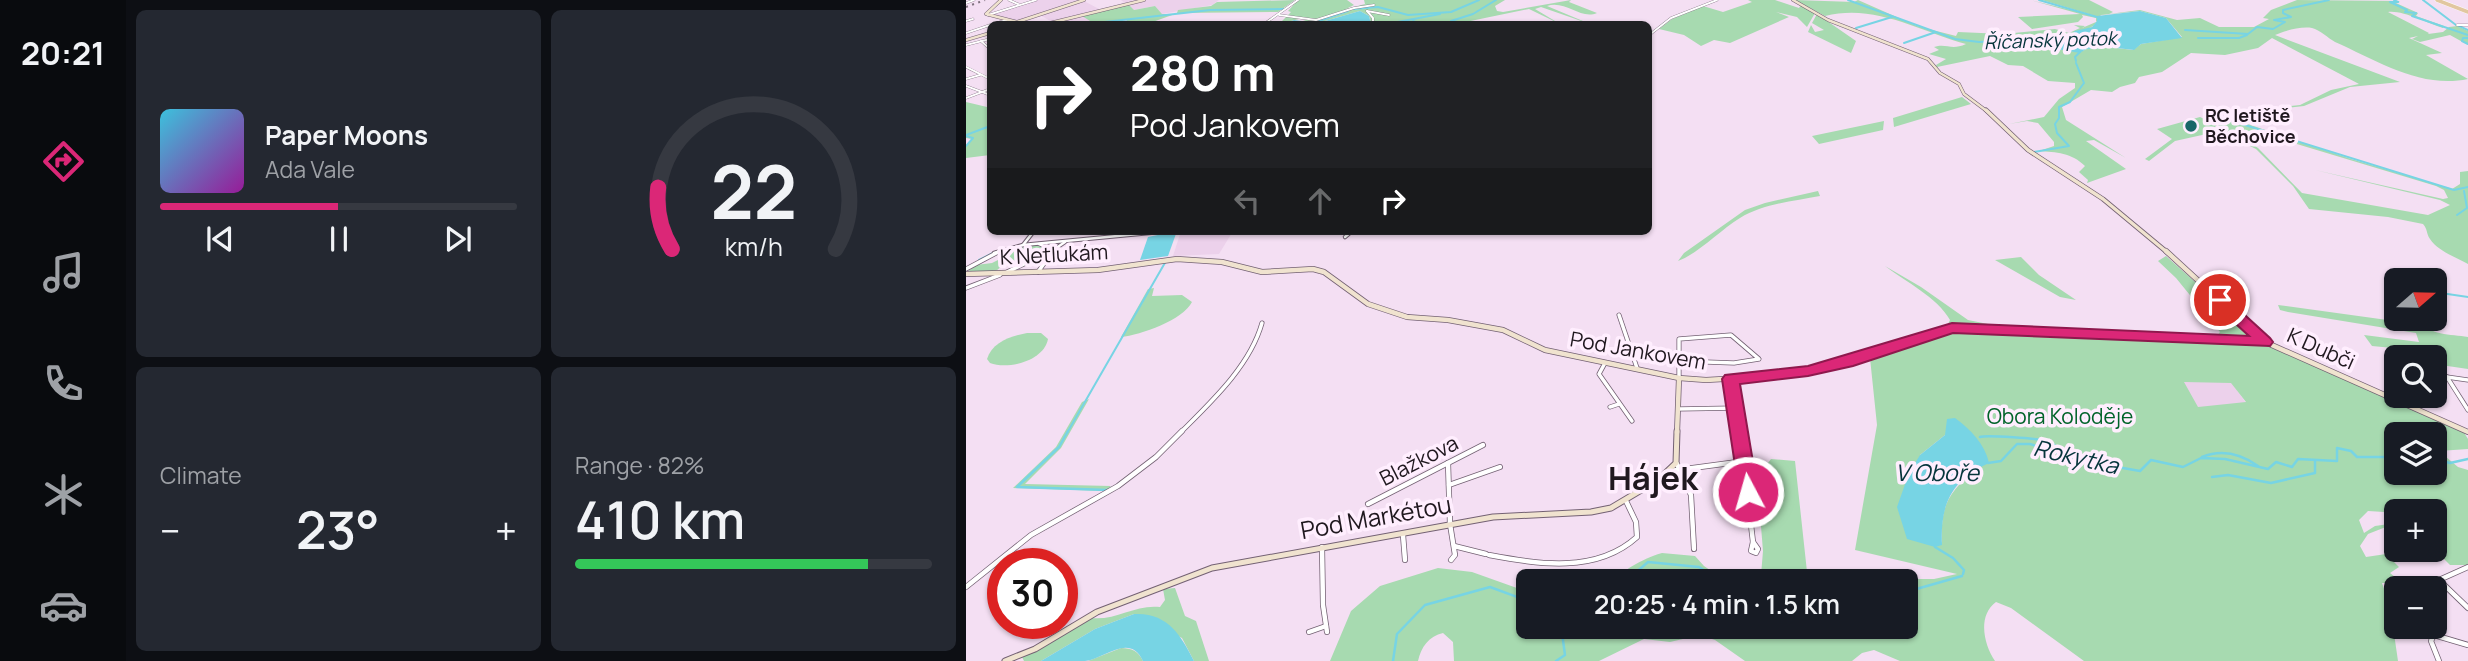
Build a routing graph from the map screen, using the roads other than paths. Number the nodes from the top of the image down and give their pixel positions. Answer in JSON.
{"nodes":[{"id":1,"x":974,"y":0,"type":"edge"},
{"id":2,"x":1001,"y":0,"type":"edge"},
{"id":3,"x":1010,"y":0,"type":"edge"},
{"id":4,"x":1036,"y":0,"type":"edge"},
{"id":5,"x":1084,"y":0,"type":"edge"},
{"id":6,"x":1144,"y":0,"type":"edge"},
{"id":7,"x":1298,"y":0,"type":"edge"},
{"id":8,"x":1717,"y":0,"type":"edge"},
{"id":9,"x":1793,"y":0,"type":"edge"},
{"id":10,"x":2437,"y":0,"type":"edge"},
{"id":11,"x":966,"y":3,"type":"edge"},
{"id":12,"x":1020,"y":5,"type":"junction"},
{"id":13,"x":1374,"y":5,"type":"dead end"},
{"id":14,"x":2468,"y":12,"type":"edge"},
{"id":15,"x":988,"y":15,"type":"junction"},
{"id":16,"x":1279,"y":15,"type":"junction"},
{"id":17,"x":1389,"y":15,"type":"dead end"},
{"id":18,"x":973,"y":19,"type":"dead end"},
{"id":19,"x":1007,"y":20,"type":"junction"},
{"id":20,"x":1004,"y":21,"type":"edge"},
{"id":21,"x":1010,"y":21,"type":"edge"},
{"id":22,"x":1030,"y":21,"type":"edge"},
{"id":23,"x":1058,"y":21,"type":"edge"},
{"id":24,"x":1269,"y":21,"type":"edge"},
{"id":25,"x":1373,"y":21,"type":"edge"},
{"id":26,"x":966,"y":22,"type":"edge"},
{"id":27,"x":2457,"y":25,"type":"dead end"},
{"id":28,"x":2468,"y":25,"type":"edge"},
{"id":29,"x":987,"y":27,"type":"edge"},
{"id":30,"x":966,"y":33,"type":"edge"},
{"id":31,"x":1652,"y":33,"type":"edge"},
{"id":32,"x":987,"y":34,"type":"edge"},
{"id":33,"x":966,"y":40,"type":"edge"},
{"id":34,"x":987,"y":40,"type":"edge"},
{"id":35,"x":981,"y":41,"type":"junction"},
{"id":36,"x":966,"y":45,"type":"edge"},
{"id":37,"x":987,"y":46,"type":"edge"},
{"id":38,"x":966,"y":67,"type":"edge"},
{"id":39,"x":982,"y":74,"type":"junction"},
{"id":40,"x":987,"y":77,"type":"edge"},
{"id":41,"x":966,"y":79,"type":"edge"},
{"id":42,"x":966,"y":86,"type":"edge"},
{"id":43,"x":987,"y":90,"type":"edge"},
{"id":44,"x":982,"y":92,"type":"junction"},
{"id":45,"x":987,"y":94,"type":"edge"},
{"id":46,"x":966,"y":98,"type":"edge"},
{"id":47,"x":1031,"y":235,"type":"edge"},
{"id":48,"x":1129,"y":235,"type":"edge"},
{"id":49,"x":1347,"y":235,"type":"edge"},
{"id":50,"x":1345,"y":237,"type":"dead end"},
{"id":51,"x":1067,"y":241,"type":"junction"},
{"id":52,"x":1039,"y":244,"type":"junction"},
{"id":53,"x":1023,"y":246,"type":"junction"},
{"id":54,"x":1054,"y":250,"type":"junction"},
{"id":55,"x":966,"y":269,"type":"edge"},
{"id":56,"x":1038,"y":272,"type":"junction"},
{"id":57,"x":1004,"y":273,"type":"junction"},
{"id":58,"x":966,"y":274,"type":"edge"},
{"id":59,"x":966,"y":288,"type":"edge"},
{"id":60,"x":1619,"y":315,"type":"dead end"},
{"id":61,"x":1262,"y":323,"type":"dead end"},
{"id":62,"x":2264,"y":342,"type":"junction"},
{"id":63,"x":1545,"y":350,"type":"joint"},
{"id":64,"x":1679,"y":360,"type":"junction"},
{"id":65,"x":1606,"y":361,"type":"junction"},
{"id":66,"x":1637,"y":368,"type":"junction"},
{"id":67,"x":1678,"y":378,"type":"junction"},
{"id":68,"x":1731,"y":379,"type":"junction"},
{"id":69,"x":2468,"y":380,"type":"edge"},
{"id":70,"x":1619,"y":404,"type":"junction"},
{"id":71,"x":1610,"y":407,"type":"dead end"},
{"id":72,"x":1736,"y":408,"type":"junction"},
{"id":73,"x":1676,"y":409,"type":"junction"},
{"id":74,"x":2468,"y":410,"type":"edge"},
{"id":75,"x":1632,"y":421,"type":"dead end"},
{"id":76,"x":2468,"y":432,"type":"edge"},
{"id":77,"x":1483,"y":445,"type":"dead end"},
{"id":78,"x":1745,"y":461,"type":"junction"},
{"id":79,"x":1448,"y":463,"type":"junction"},
{"id":80,"x":1676,"y":463,"type":"junction"},
{"id":81,"x":1500,"y":467,"type":"dead end"},
{"id":82,"x":1670,"y":471,"type":"junction"},
{"id":83,"x":1680,"y":471,"type":"junction"},
{"id":84,"x":1449,"y":485,"type":"junction"},
{"id":85,"x":1626,"y":501,"type":"junction"},
{"id":86,"x":1368,"y":504,"type":"dead end"},
{"id":87,"x":1450,"y":524,"type":"junction"},
{"id":88,"x":1402,"y":533,"type":"junction"},
{"id":89,"x":1753,"y":542,"type":"dead end"},
{"id":90,"x":1454,"y":546,"type":"junction"},
{"id":91,"x":1322,"y":547,"type":"junction"},
{"id":92,"x":1694,"y":549,"type":"dead end"},
{"id":93,"x":1405,"y":560,"type":"dead end"},
{"id":94,"x":1451,"y":560,"type":"dead end"},
{"id":95,"x":2468,"y":570,"type":"edge"},
{"id":96,"x":966,"y":587,"type":"edge"},
{"id":97,"x":2468,"y":608,"type":"edge"},
{"id":98,"x":1309,"y":632,"type":"dead end"},
{"id":99,"x":2468,"y":645,"type":"edge"},
{"id":100,"x":1005,"y":661,"type":"edge"},
{"id":101,"x":2439,"y":661,"type":"edge"}],
"edges":[{"from":1,"to":11,"type":"street"},
{"from":2,"to":15,"type":"street"},
{"from":3,"to":12,"type":"street"},
{"from":4,"to":12,"type":"street"},
{"from":5,"to":22,"type":"street"},
{"from":6,"to":23,"type":"street"},
{"from":7,"to":16,"type":"street"},
{"from":8,"to":31,"type":"street"},
{"from":9,"to":62,"type":"street","name":"K Dubči"},
{"from":10,"to":14,"type":"main road"},
{"from":12,"to":15,"type":"street"},
{"from":13,"to":16,"type":"street"},
{"from":15,"to":19,"type":"street"},
{"from":16,"to":24,"type":"street"},
{"from":17,"to":25,"type":"street"},
{"from":18,"to":26,"type":"street"},
{"from":19,"to":20,"type":"street"},
{"from":19,"to":21,"type":"street"},
{"from":27,"to":28,"type":"street"},
{"from":29,"to":30,"type":"street"},
{"from":32,"to":33,"type":"street"},
{"from":34,"to":35,"type":"street"},
{"from":35,"to":36,"type":"street"},
{"from":35,"to":37,"type":"street"},
{"from":38,"to":39,"type":"street"},
{"from":39,"to":40,"type":"street"},
{"from":39,"to":41,"type":"street"},
{"from":42,"to":44,"type":"street"},
{"from":43,"to":44,"type":"street"},
{"from":44,"to":45,"type":"street"},
{"from":44,"to":46,"type":"street"},
{"from":47,"to":53,"type":"street"},
{"from":48,"to":51,"type":"street"},
{"from":49,"to":50,"type":"street"},
{"from":51,"to":52,"type":"street"},
{"from":51,"to":54,"type":"street"},
{"from":52,"to":53,"type":"street"},
{"from":52,"to":54,"type":"street"},
{"from":53,"to":55,"type":"street"},
{"from":54,"to":56,"type":"street"},
{"from":54,"to":57,"type":"street"},
{"from":56,"to":57,"type":"street","name":"K Netlukám"},
{"from":56,"to":63,"type":"street","name":"K Netlukám"},
{"from":57,"to":58,"type":"street","name":"K Netlukám"},
{"from":57,"to":59,"type":"street"},
{"from":60,"to":66,"type":"street"},
{"from":61,"to":96,"type":"street"},
{"from":62,"to":68,"type":"street","name":"Pod Jankovem"},
{"from":62,"to":76,"type":"street","name":"K Dubči"},
{"from":63,"to":65,"type":"street","name":"Pod Jankovem"},
{"from":64,"to":64,"type":"street"},
{"from":64,"to":67,"type":"street"},
{"from":65,"to":66,"type":"street","name":"Pod Jankovem"},
{"from":65,"to":70,"type":"street"},
{"from":66,"to":67,"type":"street","name":"Pod Jankovem"},
{"from":67,"to":68,"type":"street","name":"Pod Jankovem"},
{"from":67,"to":73,"type":"street"},
{"from":68,"to":72,"type":"street"},
{"from":69,"to":74,"type":"street"},
{"from":70,"to":71,"type":"street"},
{"from":70,"to":75,"type":"street"},
{"from":72,"to":73,"type":"street"},
{"from":72,"to":78,"type":"street"},
{"from":73,"to":80,"type":"street"},
{"from":77,"to":79,"type":"street","name":"Blažkova"},
{"from":78,"to":83,"type":"street"},
{"from":78,"to":89,"type":"street"},
{"from":79,"to":84,"type":"street"},
{"from":79,"to":86,"type":"street","name":"Blažkova"},
{"from":80,"to":82,"type":"street","name":"Pod Markétou"},
{"from":80,"to":83,"type":"street"},
{"from":81,"to":84,"type":"street"},
{"from":82,"to":83,"type":"street"},
{"from":82,"to":85,"type":"street","name":"Pod Markétou"},
{"from":83,"to":92,"type":"street"},
{"from":84,"to":87,"type":"street"},
{"from":85,"to":87,"type":"street","name":"Pod Markétou"},
{"from":85,"to":90,"type":"street"},
{"from":87,"to":88,"type":"street","name":"Pod Markétou"},
{"from":87,"to":90,"type":"street"},
{"from":88,"to":91,"type":"street","name":"Pod Markétou"},
{"from":88,"to":93,"type":"street"},
{"from":90,"to":94,"type":"street"},
{"from":91,"to":98,"type":"street"},
{"from":91,"to":100,"type":"street","name":"Pod Markétou"},
{"from":95,"to":97,"type":"street"},
{"from":99,"to":101,"type":"street"}]}
